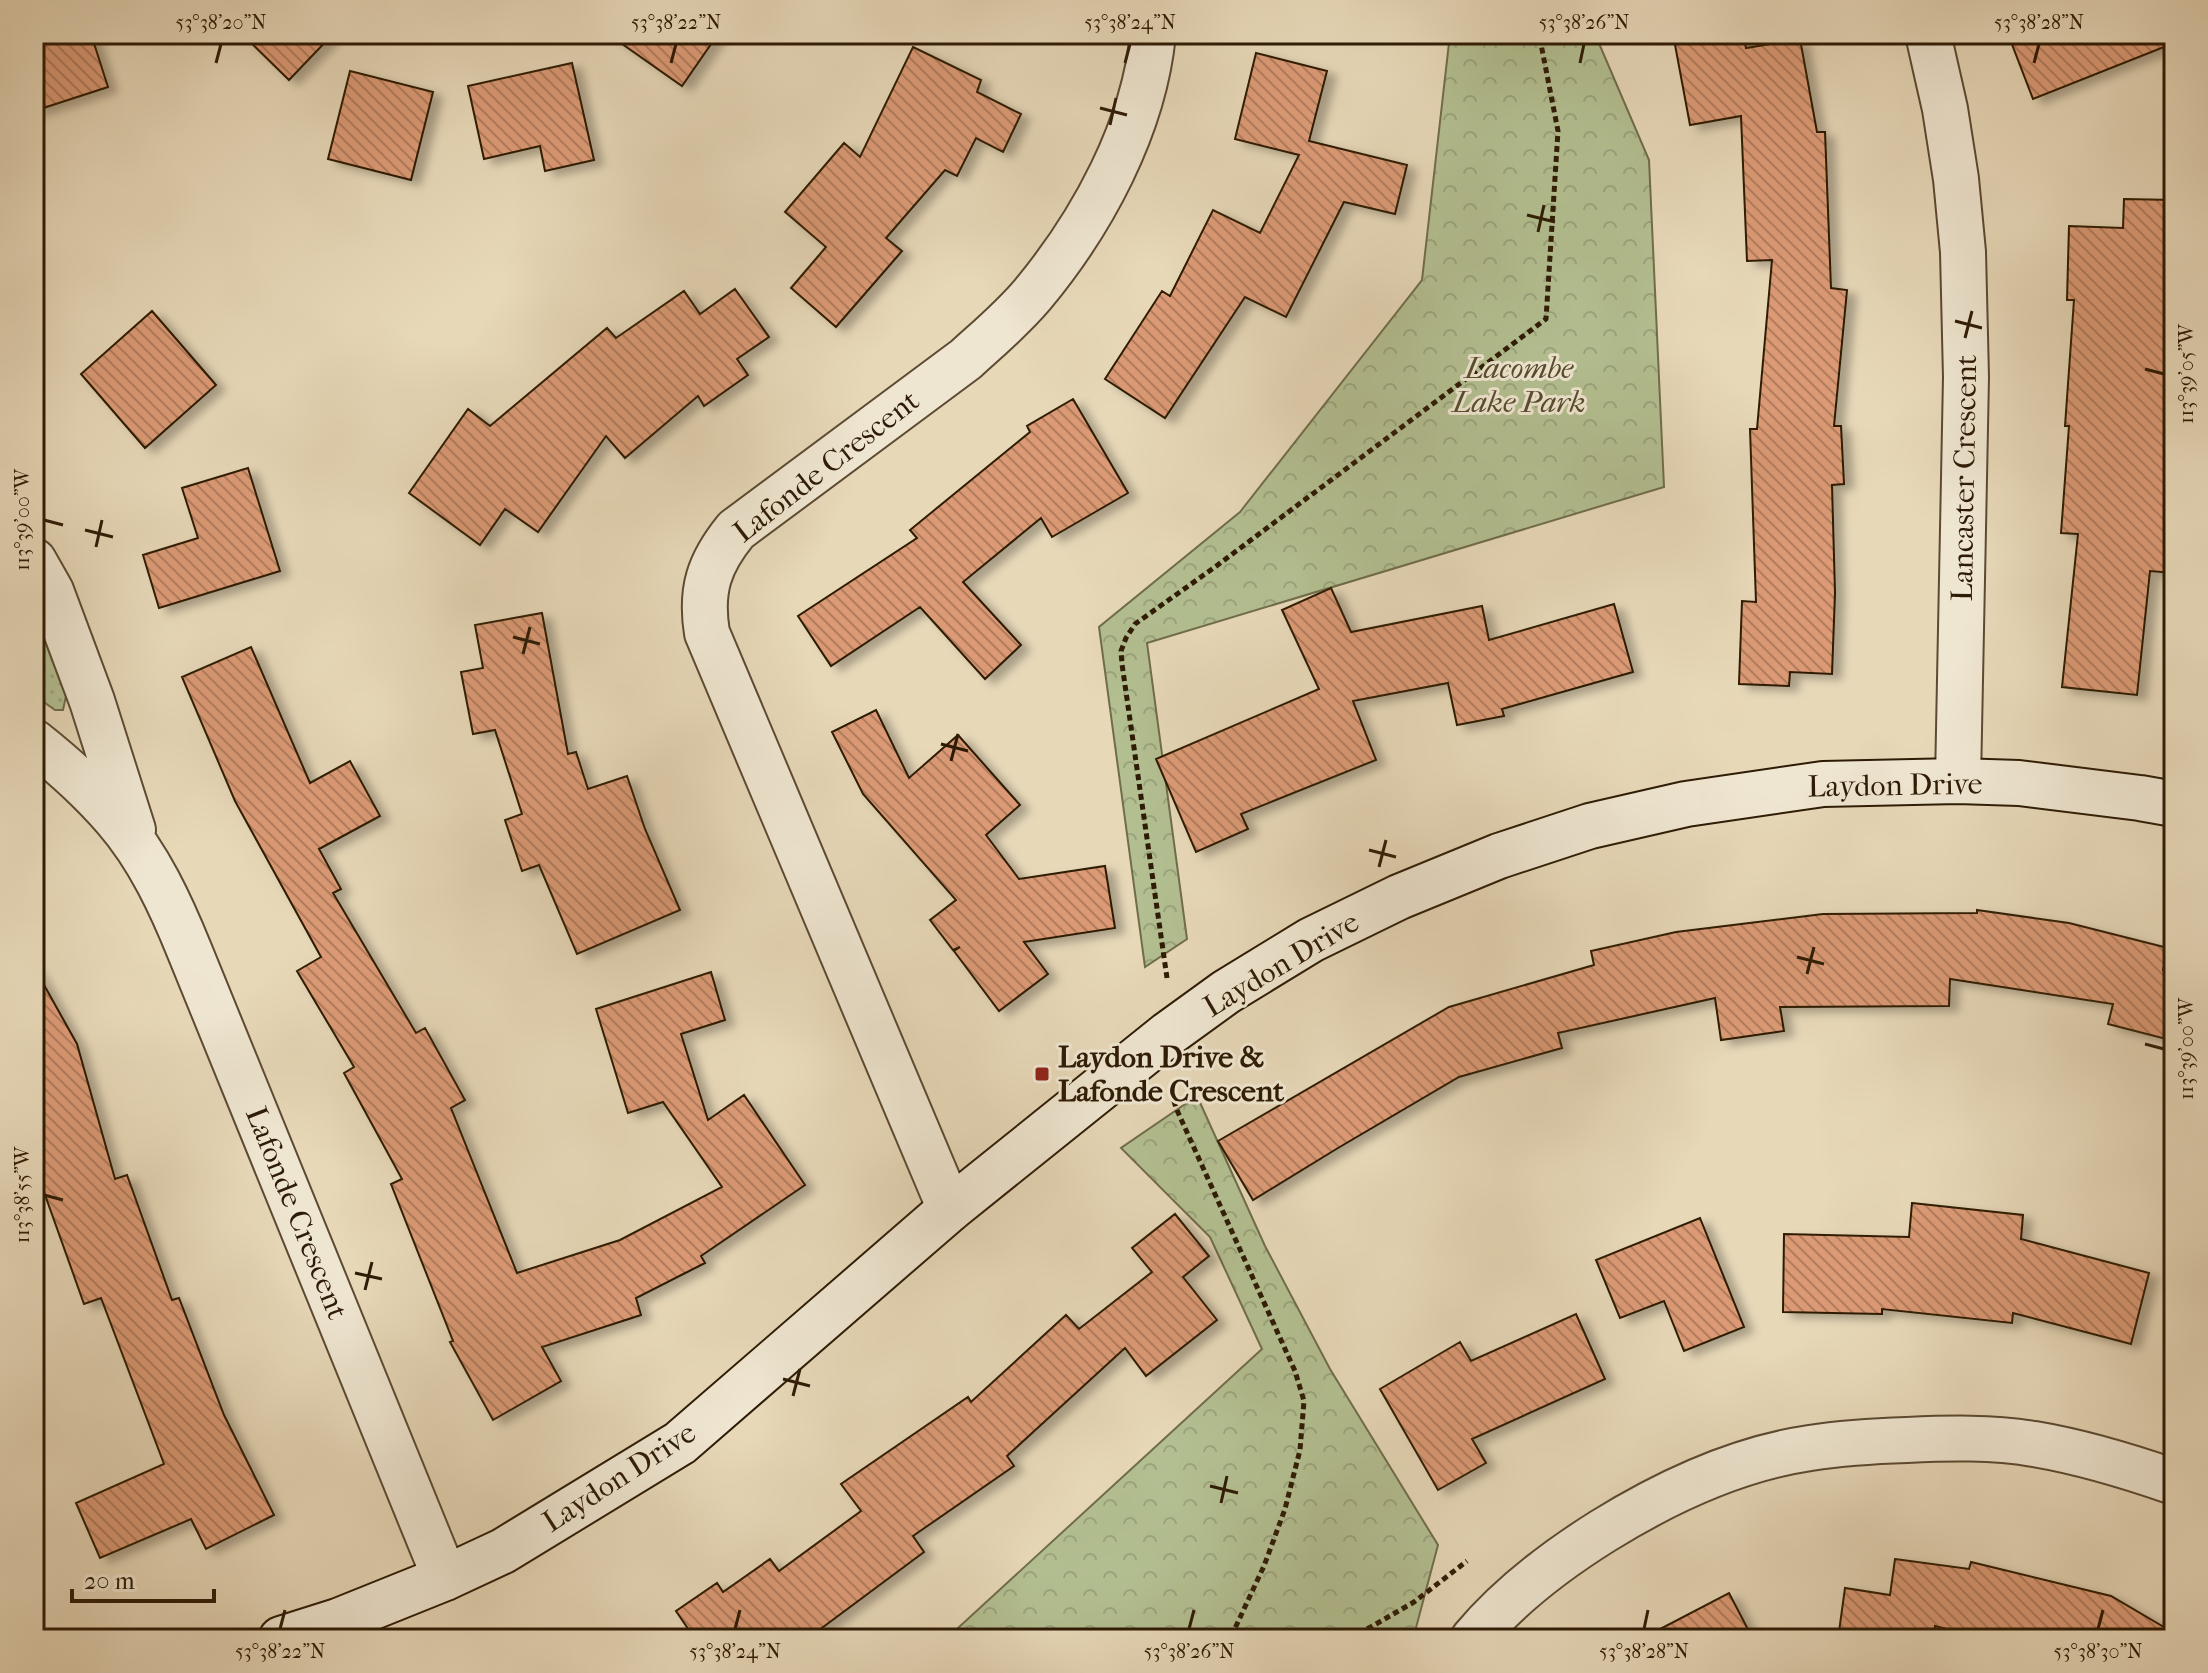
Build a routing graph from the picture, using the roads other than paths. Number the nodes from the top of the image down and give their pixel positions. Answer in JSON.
{"nodes":[{"id":1,"x":1153,"y":34,"type":"edge"},
{"id":2,"x":1928,"y":34,"type":"edge"},
{"id":3,"x":34,"y":561,"type":"edge"},
{"id":4,"x":34,"y":742,"type":"edge"},
{"id":5,"x":1958,"y":781,"type":"junction"},
{"id":6,"x":2174,"y":804,"type":"edge"},
{"id":7,"x":140,"y":852,"type":"junction"},
{"id":8,"x":950,"y":1209,"type":"junction"},
{"id":9,"x":2174,"y":1482,"type":"edge"},
{"id":10,"x":445,"y":1578,"type":"junction"},
{"id":11,"x":281,"y":1639,"type":"edge"},
{"id":12,"x":1473,"y":1639,"type":"edge"}],
"edges":[{"from":1,"to":8,"type":"street","name":"Lafonde Crescent"},
{"from":2,"to":5,"type":"street","name":"Lancaster Crescent"},
{"from":3,"to":7,"type":"street","name":"Lafonde Crescent"},
{"from":4,"to":7,"type":"street","name":"Lafonde Crescent"},
{"from":5,"to":6,"type":"street","name":"Laydon Drive"},
{"from":5,"to":8,"type":"street","name":"Laydon Drive"},
{"from":7,"to":10,"type":"street","name":"Lafonde Crescent"},
{"from":8,"to":10,"type":"street","name":"Laydon Drive"},
{"from":9,"to":12,"type":"street"},
{"from":10,"to":11,"type":"street","name":"Laydon Drive"}]}
